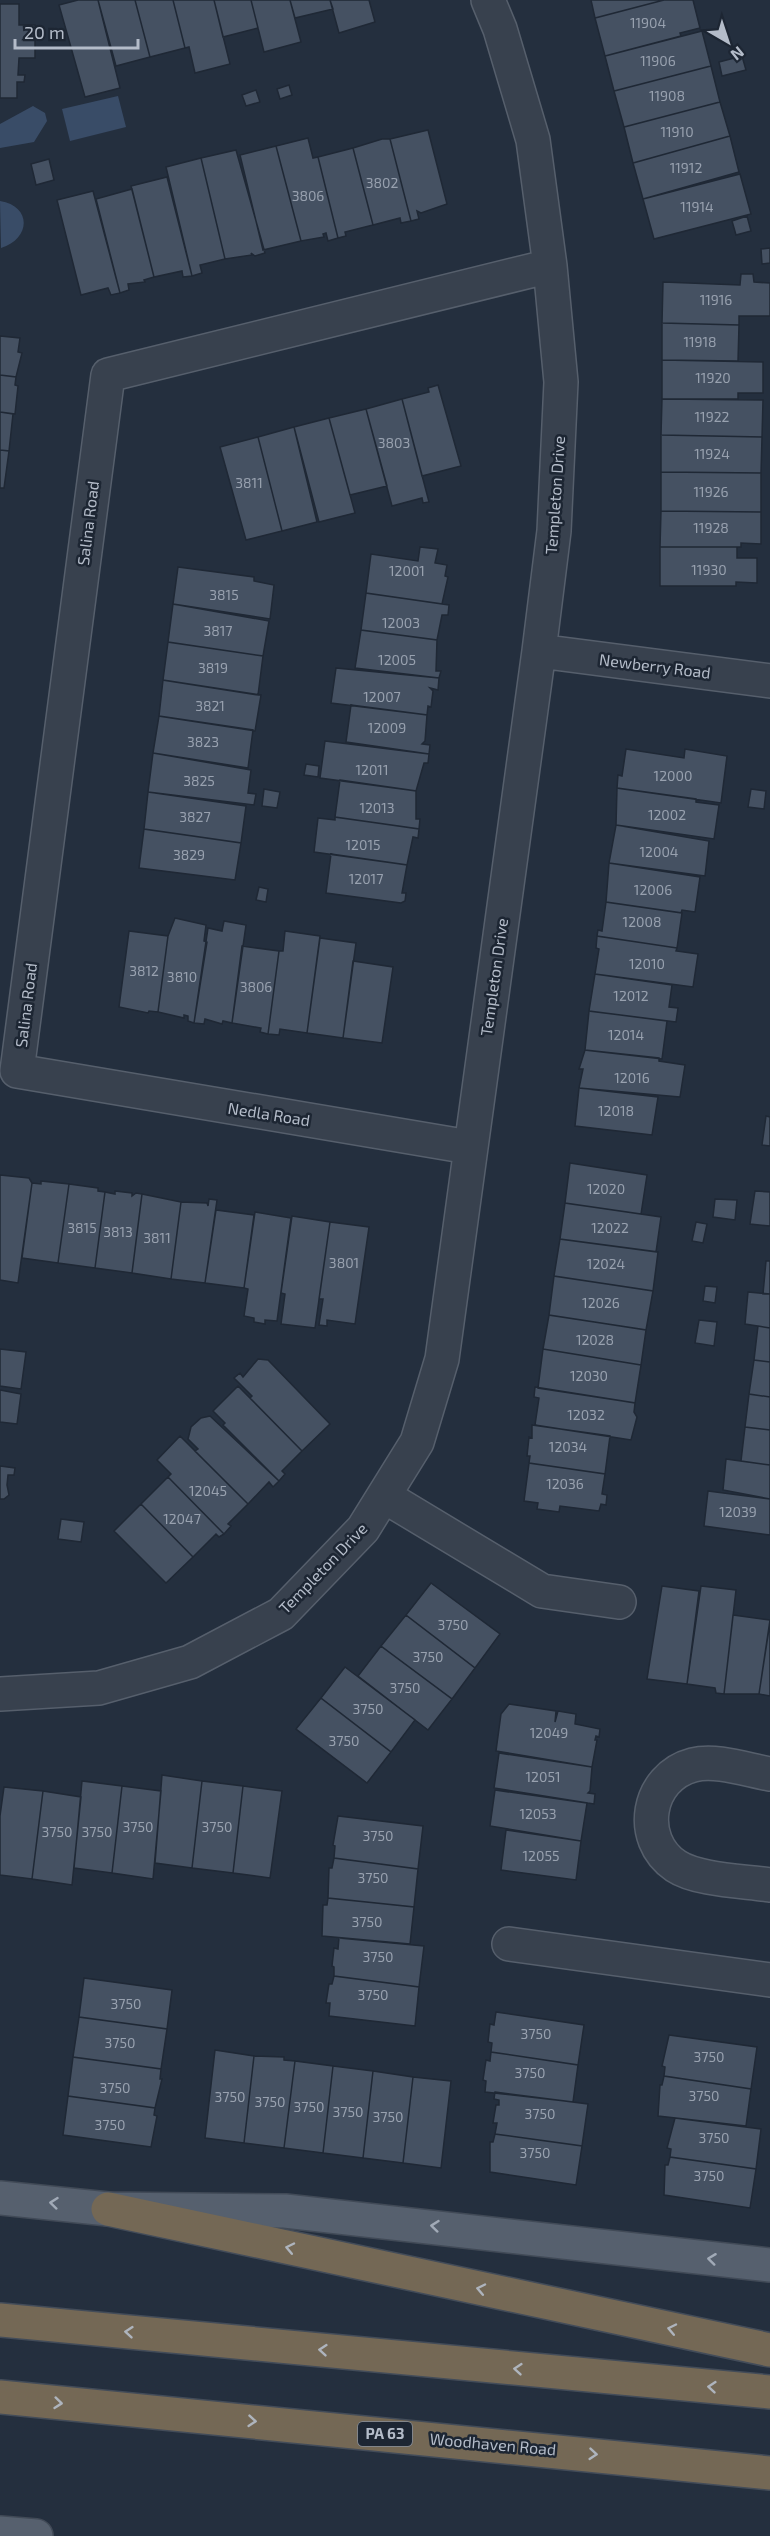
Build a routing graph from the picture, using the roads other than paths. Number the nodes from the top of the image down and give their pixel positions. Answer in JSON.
{"nodes":[{"id":1,"x":488,"y":0,"type":"edge"},
{"id":2,"x":550,"y":266,"type":"junction"},
{"id":3,"x":540,"y":651,"type":"junction"},
{"id":4,"x":770,"y":681,"type":"edge"},
{"id":5,"x":69,"y":1080,"type":"joint"},
{"id":6,"x":470,"y":1147,"type":"junction"},
{"id":7,"x":384,"y":1496,"type":"junction"},
{"id":8,"x":619,"y":1602,"type":"dead end"},
{"id":9,"x":0,"y":1694,"type":"edge"},
{"id":10,"x":770,"y":1774,"type":"edge"},
{"id":11,"x":770,"y":1885,"type":"edge"},
{"id":12,"x":509,"y":1944,"type":"dead end"},
{"id":13,"x":770,"y":1980,"type":"edge"},
{"id":14,"x":0,"y":2198,"type":"edge"},
{"id":15,"x":108,"y":2209,"type":"junction"},
{"id":16,"x":770,"y":2265,"type":"edge"},
{"id":17,"x":0,"y":2320,"type":"edge"},
{"id":18,"x":770,"y":2350,"type":"edge"},
{"id":19,"x":770,"y":2392,"type":"edge"},
{"id":20,"x":0,"y":2397,"type":"edge"},
{"id":21,"x":770,"y":2473,"type":"edge"},
{"id":22,"x":0,"y":2533,"type":"edge"},
{"id":23,"x":36,"y":2536,"type":"edge"}],
"edges":[{"from":1,"to":2,"type":"street","name":"Templeton Drive"},
{"from":2,"to":3,"type":"street","name":"Templeton Drive"},
{"from":2,"to":5,"type":"street","name":"Salina Road"},
{"from":3,"to":4,"type":"street","name":"Newberry Road"},
{"from":3,"to":6,"type":"street","name":"Templeton Drive"},
{"from":5,"to":6,"type":"street","name":"Nedla Road"},
{"from":6,"to":7,"type":"street","name":"Templeton Drive"},
{"from":7,"to":8,"type":"street"},
{"from":7,"to":9,"type":"street","name":"Templeton Drive"},
{"from":10,"to":11,"type":"street"},
{"from":12,"to":13,"type":"street"},
{"from":15,"to":14,"type":"main road","one_way":true},
{"from":16,"to":15,"type":"main road","one_way":true},
{"from":18,"to":15,"type":"highway","one_way":true},
{"from":19,"to":17,"type":"highway","one_way":true},
{"from":20,"to":21,"type":"highway","name":"Woodhaven Road","number":"PA 63","one_way":true},
{"from":22,"to":23,"type":"main road"}]}
